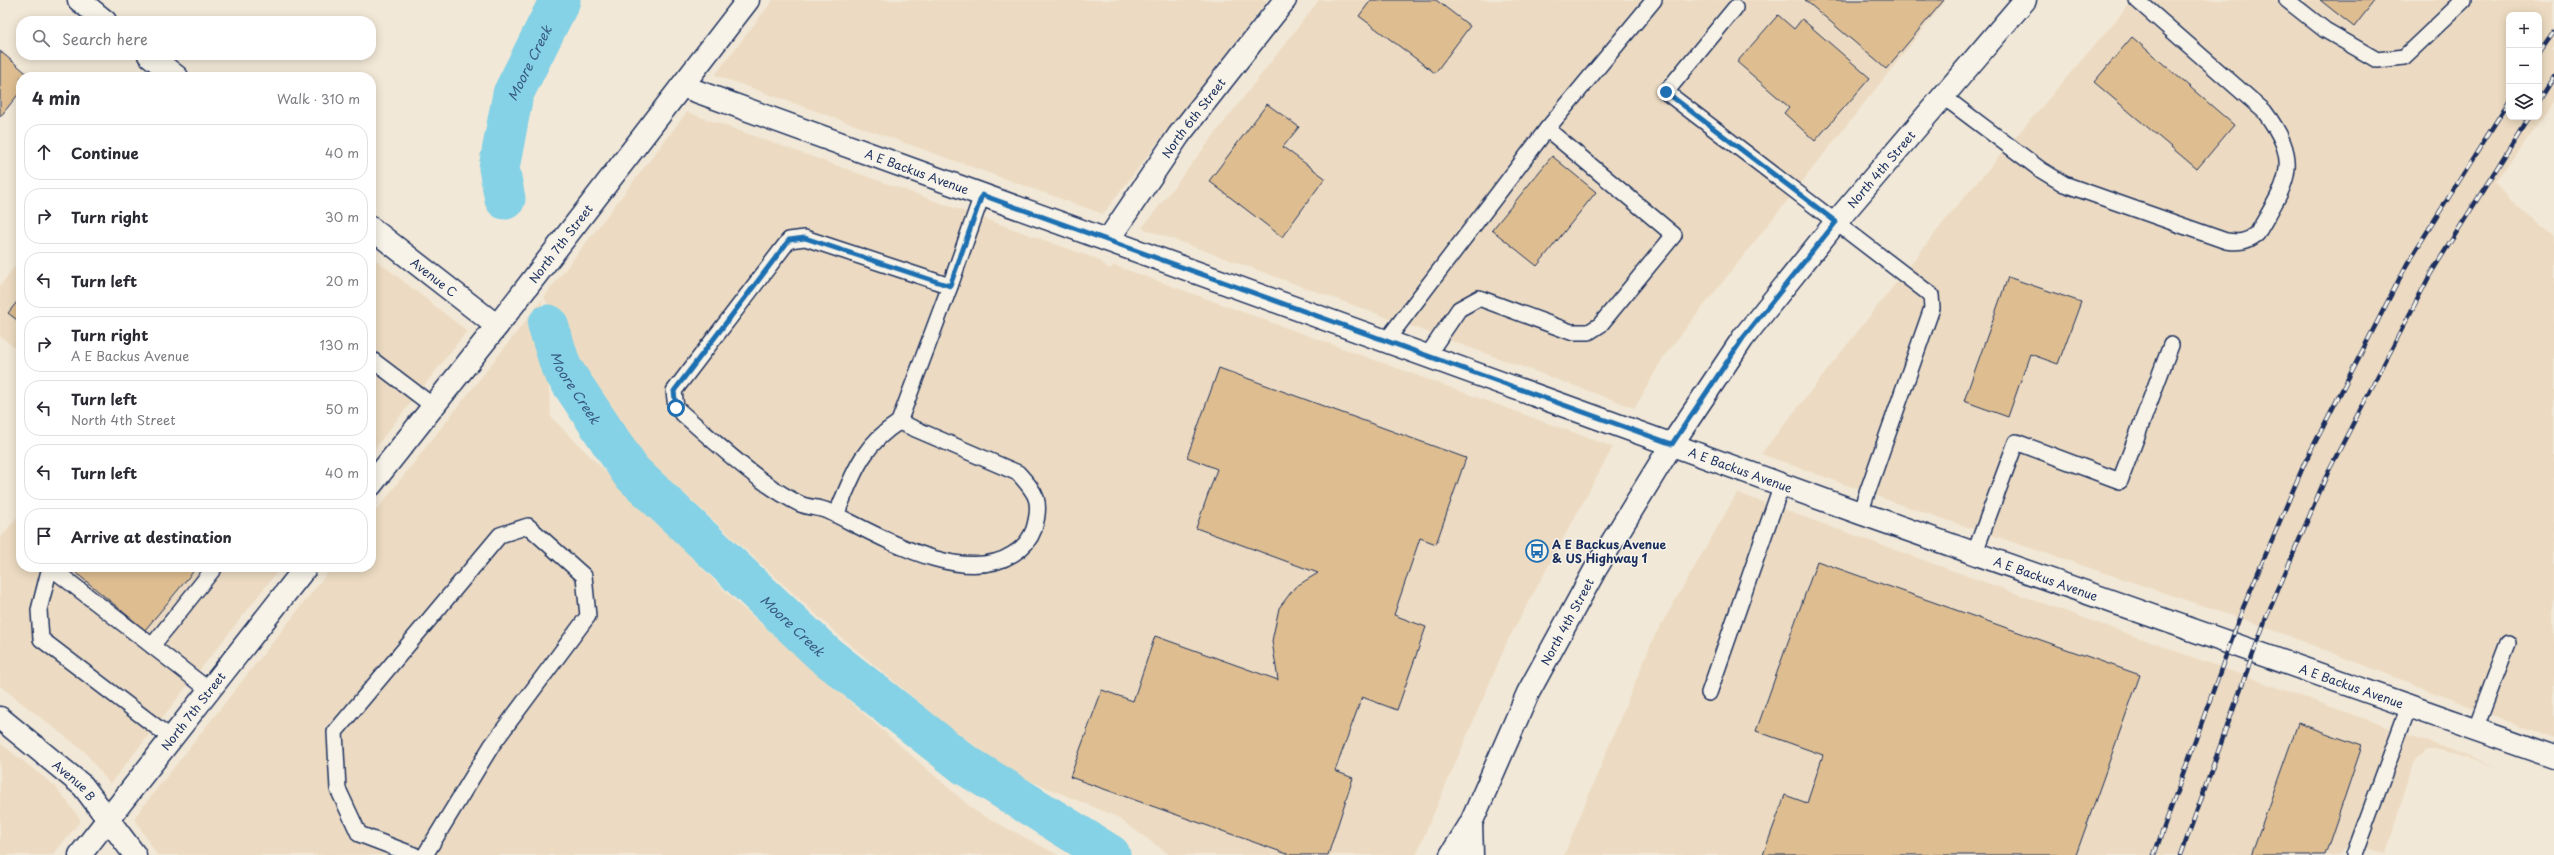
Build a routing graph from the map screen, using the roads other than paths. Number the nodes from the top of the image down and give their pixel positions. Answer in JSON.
{"nodes":[{"id":1,"x":78,"y":0,"type":"edge"},
{"id":2,"x":748,"y":0,"type":"edge"},
{"id":3,"x":1285,"y":0,"type":"edge"},
{"id":4,"x":1654,"y":0,"type":"edge"},
{"id":5,"x":2025,"y":0,"type":"edge"},
{"id":6,"x":2138,"y":0,"type":"edge"},
{"id":7,"x":2287,"y":0,"type":"edge"},
{"id":8,"x":2464,"y":0,"type":"edge"},
{"id":9,"x":1734,"y":8,"type":"dead end"},
{"id":10,"x":99,"y":16,"type":"edge"},
{"id":11,"x":155,"y":60,"type":"edge"},
{"id":12,"x":171,"y":72,"type":"edge"},
{"id":13,"x":682,"y":86,"type":"junction"},
{"id":14,"x":1944,"y":97,"type":"junction"},
{"id":15,"x":1547,"y":129,"type":"junction"},
{"id":16,"x":982,"y":195,"type":"junction"},
{"id":17,"x":1836,"y":222,"type":"junction"},
{"id":18,"x":376,"y":232,"type":"edge"},
{"id":19,"x":1108,"y":240,"type":"junction"},
{"id":20,"x":950,"y":286,"type":"junction"},
{"id":21,"x":497,"y":326,"type":"junction"},
{"id":22,"x":1386,"y":341,"type":"junction"},
{"id":23,"x":2171,"y":345,"type":"dead end"},
{"id":24,"x":1427,"y":356,"type":"junction"},
{"id":25,"x":376,"y":362,"type":"edge"},
{"id":26,"x":433,"y":406,"type":"junction"},
{"id":27,"x":899,"y":422,"type":"junction"},
{"id":28,"x":1672,"y":444,"type":"junction"},
{"id":29,"x":376,"y":479,"type":"edge"},
{"id":30,"x":1782,"y":484,"type":"junction"},
{"id":31,"x":1860,"y":513,"type":"junction"},
{"id":32,"x":836,"y":515,"type":"junction"},
{"id":33,"x":1974,"y":552,"type":"junction"},
{"id":34,"x":49,"y":572,"type":"edge"},
{"id":35,"x":56,"y":572,"type":"edge"},
{"id":36,"x":210,"y":572,"type":"edge"},
{"id":37,"x":302,"y":572,"type":"edge"},
{"id":38,"x":2508,"y":643,"type":"dead end"},
{"id":39,"x":152,"y":646,"type":"junction"},
{"id":40,"x":209,"y":690,"type":"junction"},
{"id":41,"x":1709,"y":693,"type":"dead end"},
{"id":42,"x":2409,"y":706,"type":"junction"},
{"id":43,"x":0,"y":718,"type":"edge"},
{"id":44,"x":2475,"y":730,"type":"junction"},
{"id":45,"x":171,"y":738,"type":"junction"},
{"id":46,"x":2554,"y":757,"type":"edge"},
{"id":47,"x":108,"y":818,"type":"junction"},
{"id":48,"x":1471,"y":823,"type":"junction"},
{"id":49,"x":80,"y":855,"type":"edge"},
{"id":50,"x":135,"y":855,"type":"edge"},
{"id":51,"x":414,"y":855,"type":"edge"},
{"id":52,"x":424,"y":855,"type":"edge"},
{"id":53,"x":1451,"y":855,"type":"edge"},
{"id":54,"x":1472,"y":855,"type":"edge"},
{"id":55,"x":2354,"y":855,"type":"edge"}],
"edges":[{"from":1,"to":10,"type":"street"},
{"from":2,"to":13,"type":"street","name":"North 7th Street"},
{"from":3,"to":19,"type":"street","name":"North 6th Street"},
{"from":4,"to":15,"type":"lane"},
{"from":5,"to":14,"type":"street","name":"North 4th Street"},
{"from":6,"to":14,"type":"lane"},
{"from":7,"to":8,"type":"lane"},
{"from":9,"to":17,"type":"lane"},
{"from":11,"to":12,"type":"street"},
{"from":13,"to":16,"type":"street","name":"A E Backus Avenue"},
{"from":13,"to":21,"type":"street","name":"North 7th Street"},
{"from":14,"to":17,"type":"street","name":"North 4th Street"},
{"from":15,"to":22,"type":"lane"},
{"from":15,"to":24,"type":"lane"},
{"from":16,"to":19,"type":"street","name":"A E Backus Avenue"},
{"from":16,"to":20,"type":"lane"},
{"from":17,"to":28,"type":"street","name":"North 4th Street"},
{"from":17,"to":31,"type":"lane"},
{"from":18,"to":21,"type":"street","name":"Avenue C"},
{"from":19,"to":22,"type":"street","name":"A E Backus Avenue"},
{"from":20,"to":27,"type":"lane"},
{"from":20,"to":32,"type":"lane"},
{"from":21,"to":26,"type":"street","name":"North 7th Street"},
{"from":22,"to":24,"type":"street","name":"A E Backus Avenue"},
{"from":23,"to":33,"type":"lane"},
{"from":24,"to":28,"type":"street","name":"A E Backus Avenue"},
{"from":25,"to":26,"type":"lane"},
{"from":26,"to":29,"type":"street","name":"North 7th Street"},
{"from":27,"to":32,"type":"lane"},
{"from":27,"to":32,"type":"lane"},
{"from":28,"to":30,"type":"street","name":"A E Backus Avenue"},
{"from":28,"to":48,"type":"street","name":"North 4th Street"},
{"from":30,"to":31,"type":"street","name":"A E Backus Avenue"},
{"from":30,"to":41,"type":"lane"},
{"from":31,"to":33,"type":"street","name":"A E Backus Avenue"},
{"from":33,"to":42,"type":"street","name":"A E Backus Avenue"},
{"from":34,"to":45,"type":"lane"},
{"from":35,"to":39,"type":"lane"},
{"from":36,"to":39,"type":"lane"},
{"from":37,"to":40,"type":"street","name":"North 7th Street"},
{"from":38,"to":44,"type":"lane"},
{"from":39,"to":40,"type":"lane"},
{"from":40,"to":45,"type":"street","name":"North 7th Street"},
{"from":42,"to":44,"type":"street","name":"A E Backus Avenue"},
{"from":42,"to":55,"type":"lane"},
{"from":43,"to":47,"type":"street","name":"Avenue B"},
{"from":44,"to":46,"type":"street","name":"A E Backus Avenue"},
{"from":45,"to":47,"type":"street","name":"North 7th Street"},
{"from":47,"to":49,"type":"street","name":"North 7th Street"},
{"from":47,"to":50,"type":"street","name":"Avenue B"},
{"from":48,"to":53,"type":"street","name":"North 4th Street"},
{"from":48,"to":54,"type":"street","name":"North 4th Street"},
{"from":51,"to":52,"type":"lane"}]}
